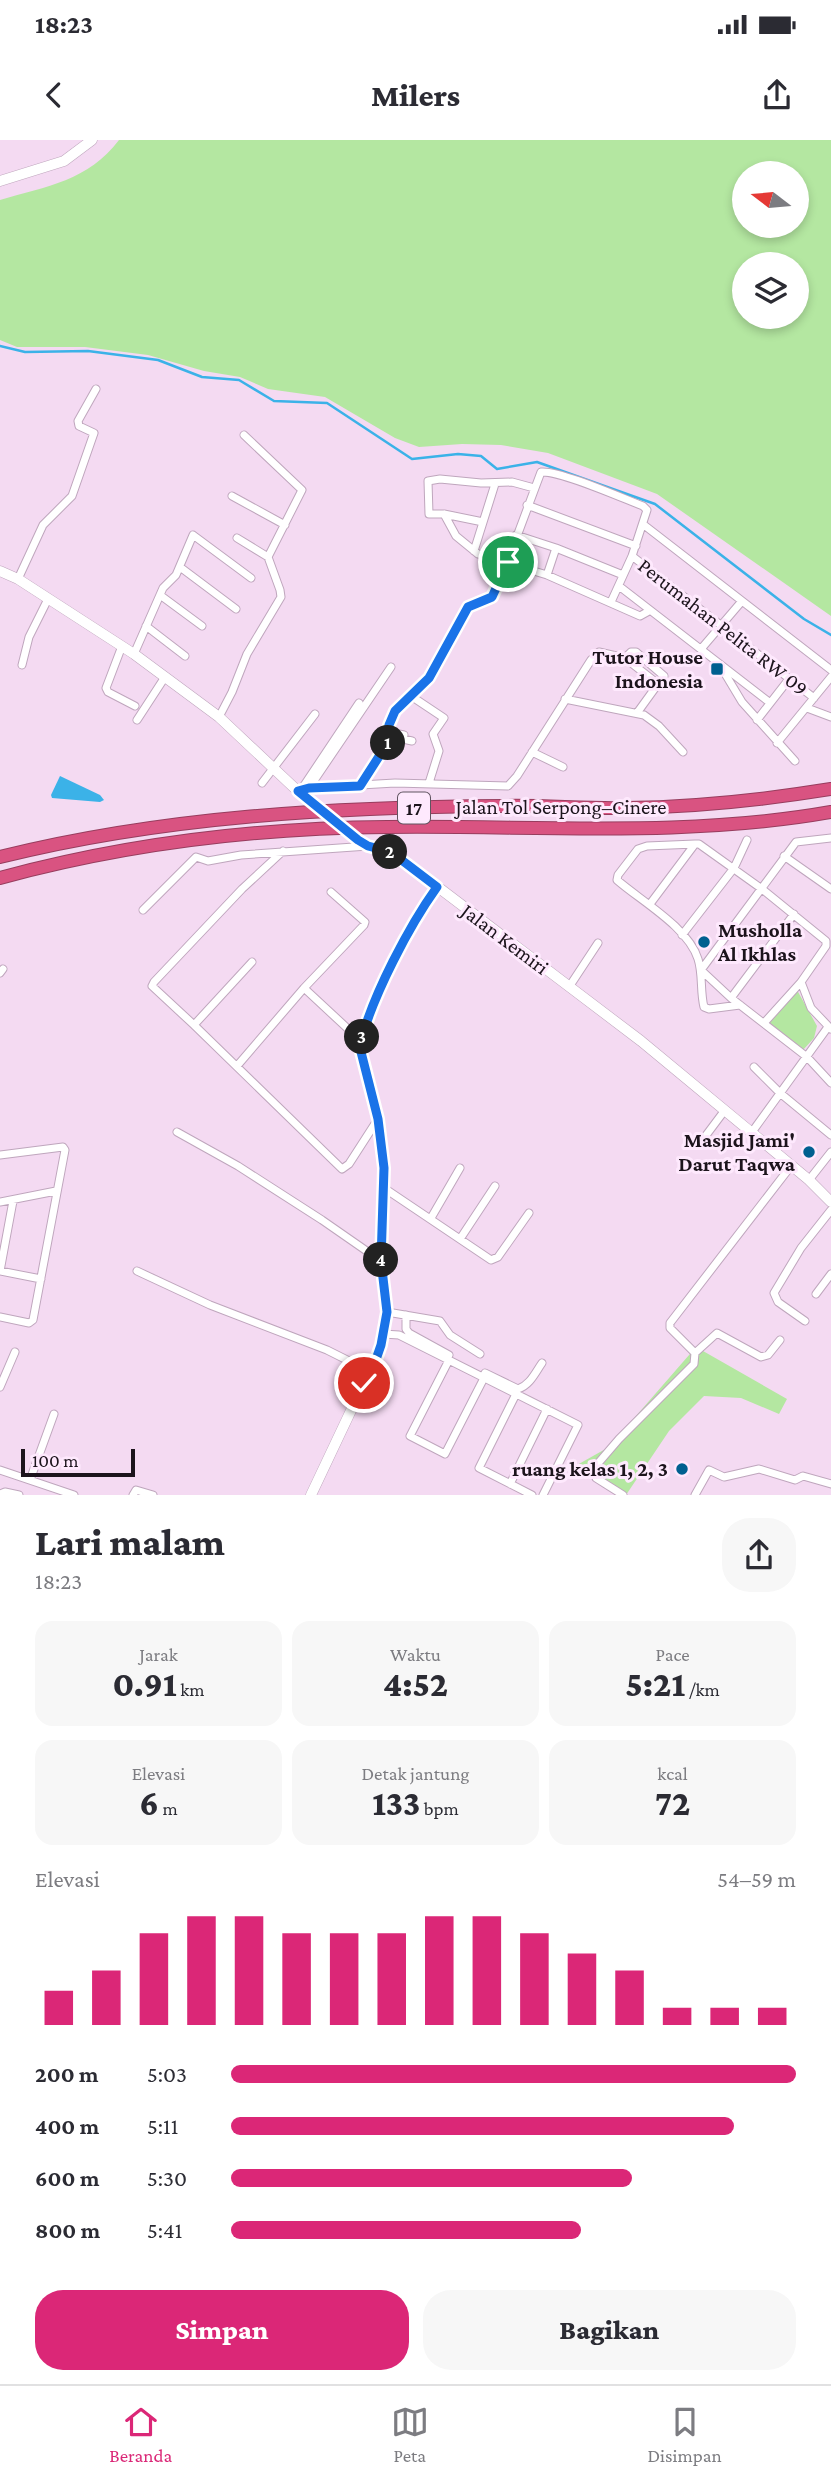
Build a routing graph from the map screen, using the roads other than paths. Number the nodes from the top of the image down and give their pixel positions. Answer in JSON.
{"nodes":[{"id":1,"x":92,"y":140,"type":"edge"},
{"id":2,"x":0,"y":180,"type":"edge"},
{"id":3,"x":96,"y":389,"type":"dead end"},
{"id":4,"x":244,"y":435,"type":"dead end"},
{"id":5,"x":495,"y":484,"type":"junction"},
{"id":6,"x":534,"y":488,"type":"junction"},
{"id":7,"x":232,"y":496,"type":"dead end"},
{"id":8,"x":527,"y":505,"type":"junction"},
{"id":9,"x":444,"y":514,"type":"junction"},
{"id":10,"x":483,"y":522,"type":"junction"},
{"id":11,"x":285,"y":525,"type":"junction"},
{"id":12,"x":644,"y":525,"type":"junction"},
{"id":13,"x":516,"y":535,"type":"junction"},
{"id":14,"x":237,"y":538,"type":"dead end"},
{"id":15,"x":636,"y":546,"type":"junction"},
{"id":16,"x":556,"y":548,"type":"junction"},
{"id":17,"x":474,"y":551,"type":"junction"},
{"id":18,"x":632,"y":556,"type":"junction"},
{"id":19,"x":268,"y":557,"type":"junction"},
{"id":20,"x":508,"y":562,"type":"junction"},
{"id":21,"x":180,"y":567,"type":"junction"},
{"id":22,"x":0,"y":571,"type":"edge"},
{"id":23,"x":547,"y":575,"type":"junction"},
{"id":24,"x":623,"y":575,"type":"junction"},
{"id":25,"x":251,"y":578,"type":"dead end"},
{"id":26,"x":18,"y":579,"type":"junction"},
{"id":27,"x":619,"y":586,"type":"junction"},
{"id":28,"x":160,"y":595,"type":"junction"},
{"id":29,"x":48,"y":599,"type":"junction"},
{"id":30,"x":742,"y":601,"type":"junction"},
{"id":31,"x":611,"y":602,"type":"junction"},
{"id":32,"x":236,"y":608,"type":"dead end"},
{"id":33,"x":649,"y":611,"type":"junction"},
{"id":34,"x":146,"y":626,"type":"junction"},
{"id":35,"x":202,"y":626,"type":"dead end"},
{"id":36,"x":722,"y":626,"type":"junction"},
{"id":37,"x":122,"y":646,"type":"junction"},
{"id":38,"x":701,"y":649,"type":"junction"},
{"id":39,"x":134,"y":654,"type":"junction"},
{"id":40,"x":185,"y":656,"type":"dead end"},
{"id":41,"x":625,"y":658,"type":"junction"},
{"id":42,"x":22,"y":665,"type":"dead end"},
{"id":43,"x":391,"y":667,"type":"dead end"},
{"id":44,"x":721,"y":667,"type":"junction"},
{"id":45,"x":831,"y":670,"type":"edge"},
{"id":46,"x":664,"y":676,"type":"dead end"},
{"id":47,"x":165,"y":677,"type":"junction"},
{"id":48,"x":831,"y":677,"type":"edge"},
{"id":49,"x":789,"y":679,"type":"junction"},
{"id":50,"x":411,"y":696,"type":"junction"},
{"id":51,"x":814,"y":698,"type":"junction"},
{"id":52,"x":565,"y":699,"type":"junction"},
{"id":53,"x":769,"y":702,"type":"junction"},
{"id":54,"x":359,"y":703,"type":"dead end"},
{"id":55,"x":135,"y":706,"type":"dead end"},
{"id":56,"x":807,"y":708,"type":"junction"},
{"id":57,"x":637,"y":713,"type":"junction"},
{"id":58,"x":315,"y":714,"type":"dead end"},
{"id":59,"x":219,"y":717,"type":"junction"},
{"id":60,"x":831,"y":717,"type":"edge"},
{"id":61,"x":137,"y":720,"type":"dead end"},
{"id":62,"x":757,"y":720,"type":"junction"},
{"id":63,"x":389,"y":732,"type":"junction"},
{"id":64,"x":412,"y":741,"type":"dead end"},
{"id":65,"x":777,"y":743,"type":"junction"},
{"id":66,"x":532,"y":752,"type":"junction"},
{"id":67,"x":683,"y":752,"type":"dead end"},
{"id":68,"x":795,"y":761,"type":"dead end"},
{"id":69,"x":563,"y":767,"type":"dead end"},
{"id":70,"x":273,"y":769,"type":"junction"},
{"id":71,"x":262,"y":783,"type":"dead end"},
{"id":72,"x":429,"y":783,"type":"junction"},
{"id":73,"x":360,"y":786,"type":"junction"},
{"id":74,"x":831,"y":789,"type":"edge"},
{"id":75,"x":303,"y":791,"type":"junction"},
{"id":76,"x":831,"y":812,"type":"edge"},
{"id":77,"x":831,"y":838,"type":"edge"},
{"id":78,"x":747,"y":841,"type":"dead end"},
{"id":79,"x":695,"y":844,"type":"junction"},
{"id":80,"x":368,"y":846,"type":"junction"},
{"id":81,"x":284,"y":851,"type":"junction"},
{"id":82,"x":784,"y":856,"type":"junction"},
{"id":83,"x":0,"y":857,"type":"edge"},
{"id":84,"x":734,"y":868,"type":"junction"},
{"id":85,"x":0,"y":878,"type":"edge"},
{"id":86,"x":437,"y":887,"type":"junction"},
{"id":87,"x":762,"y":889,"type":"junction"},
{"id":88,"x":831,"y":889,"type":"edge"},
{"id":89,"x":331,"y":892,"type":"dead end"},
{"id":90,"x":650,"y":904,"type":"junction"},
{"id":91,"x":143,"y":910,"type":"dead end"},
{"id":92,"x":794,"y":914,"type":"junction"},
{"id":93,"x":682,"y":935,"type":"junction"},
{"id":94,"x":598,"y":943,"type":"dead end"},
{"id":95,"x":252,"y":962,"type":"dead end"},
{"id":96,"x":701,"y":970,"type":"junction"},
{"id":97,"x":801,"y":982,"type":"junction"},
{"id":98,"x":569,"y":987,"type":"junction"},
{"id":99,"x":304,"y":988,"type":"junction"},
{"id":100,"x":731,"y":998,"type":"junction"},
{"id":101,"x":740,"y":1005,"type":"junction"},
{"id":102,"x":764,"y":1023,"type":"junction"},
{"id":103,"x":194,"y":1025,"type":"junction"},
{"id":104,"x":830,"y":1028,"type":"edge"},
{"id":105,"x":361,"y":1041,"type":"junction"},
{"id":106,"x":807,"y":1057,"type":"junction"},
{"id":107,"x":237,"y":1066,"type":"junction"},
{"id":108,"x":754,"y":1068,"type":"dead end"},
{"id":109,"x":831,"y":1083,"type":"edge"},
{"id":110,"x":780,"y":1093,"type":"junction"},
{"id":111,"x":725,"y":1110,"type":"junction"},
{"id":112,"x":378,"y":1119,"type":"junction"},
{"id":113,"x":177,"y":1132,"type":"dead end"},
{"id":114,"x":752,"y":1132,"type":"junction"},
{"id":115,"x":831,"y":1135,"type":"edge"},
{"id":116,"x":704,"y":1138,"type":"dead end"},
{"id":117,"x":831,"y":1152,"type":"edge"},
{"id":118,"x":0,"y":1155,"type":"edge"},
{"id":119,"x":791,"y":1166,"type":"junction"},
{"id":120,"x":460,"y":1168,"type":"dead end"},
{"id":121,"x":809,"y":1180,"type":"junction"},
{"id":122,"x":495,"y":1186,"type":"dead end"},
{"id":123,"x":384,"y":1188,"type":"junction"},
{"id":124,"x":56,"y":1191,"type":"junction"},
{"id":125,"x":13,"y":1201,"type":"junction"},
{"id":126,"x":0,"y":1202,"type":"edge"},
{"id":127,"x":831,"y":1202,"type":"edge"},
{"id":128,"x":831,"y":1210,"type":"edge"},
{"id":129,"x":529,"y":1213,"type":"dead end"},
{"id":130,"x":431,"y":1218,"type":"junction"},
{"id":131,"x":460,"y":1239,"type":"junction"},
{"id":132,"x":381,"y":1261,"type":"junction"},
{"id":133,"x":0,"y":1271,"type":"edge"},
{"id":134,"x":137,"y":1271,"type":"dead end"},
{"id":135,"x":831,"y":1273,"type":"edge"},
{"id":136,"x":41,"y":1279,"type":"junction"},
{"id":137,"x":816,"y":1294,"type":"dead end"},
{"id":138,"x":387,"y":1312,"type":"junction"},
{"id":139,"x":406,"y":1315,"type":"junction"},
{"id":140,"x":0,"y":1317,"type":"edge"},
{"id":141,"x":805,"y":1321,"type":"dead end"},
{"id":142,"x":383,"y":1334,"type":"junction"},
{"id":143,"x":780,"y":1340,"type":"dead end"},
{"id":144,"x":15,"y":1352,"type":"dead end"},
{"id":145,"x":695,"y":1353,"type":"junction"},
{"id":146,"x":480,"y":1354,"type":"dead end"},
{"id":147,"x":449,"y":1360,"type":"junction"},
{"id":148,"x":542,"y":1363,"type":"dead end"},
{"id":149,"x":484,"y":1378,"type":"junction"},
{"id":150,"x":364,"y":1383,"type":"junction"},
{"id":151,"x":0,"y":1387,"type":"edge"},
{"id":152,"x":516,"y":1394,"type":"junction"},
{"id":153,"x":547,"y":1409,"type":"junction"},
{"id":154,"x":54,"y":1414,"type":"dead end"},
{"id":155,"x":0,"y":1470,"type":"edge"},
{"id":156,"x":30,"y":1480,"type":"junction"},
{"id":157,"x":510,"y":1484,"type":"junction"},
{"id":158,"x":831,"y":1484,"type":"edge"},
{"id":159,"x":0,"y":1494,"type":"edge"},
{"id":160,"x":19,"y":1495,"type":"edge"},
{"id":161,"x":75,"y":1495,"type":"edge"},
{"id":162,"x":133,"y":1495,"type":"edge"},
{"id":163,"x":153,"y":1495,"type":"edge"},
{"id":164,"x":311,"y":1495,"type":"edge"},
{"id":165,"x":532,"y":1495,"type":"edge"},
{"id":166,"x":543,"y":1495,"type":"edge"},
{"id":167,"x":623,"y":1495,"type":"edge"},
{"id":168,"x":695,"y":1495,"type":"edge"}],
"edges":[{"from":1,"to":2,"type":"street"},
{"from":3,"to":26,"type":"street"},
{"from":4,"to":11,"type":"street"},
{"from":5,"to":6,"type":"street"},
{"from":5,"to":9,"type":"street"},
{"from":5,"to":10,"type":"street"},
{"from":6,"to":8,"type":"street"},
{"from":6,"to":12,"type":"street"},
{"from":7,"to":11,"type":"street"},
{"from":8,"to":13,"type":"street"},
{"from":8,"to":15,"type":"street"},
{"from":9,"to":10,"type":"street"},
{"from":9,"to":17,"type":"street"},
{"from":10,"to":17,"type":"street"},
{"from":11,"to":19,"type":"street"},
{"from":12,"to":15,"type":"street"},
{"from":12,"to":30,"type":"street"},
{"from":13,"to":16,"type":"street"},
{"from":13,"to":20,"type":"street"},
{"from":14,"to":19,"type":"street"},
{"from":15,"to":18,"type":"street"},
{"from":16,"to":23,"type":"street"},
{"from":16,"to":24,"type":"street"},
{"from":17,"to":20,"type":"street"},
{"from":18,"to":24,"type":"street"},
{"from":18,"to":36,"type":"street","name":"Perumahan Pelita RW 09"},
{"from":19,"to":59,"type":"street"},
{"from":20,"to":23,"type":"street"},
{"from":20,"to":50,"type":"street"},
{"from":21,"to":25,"type":"street"},
{"from":21,"to":28,"type":"street"},
{"from":21,"to":32,"type":"street"},
{"from":22,"to":26,"type":"street","name":"Jalan Kemiri"},
{"from":23,"to":31,"type":"street"},
{"from":24,"to":27,"type":"street"},
{"from":26,"to":29,"type":"street","name":"Jalan Kemiri"},
{"from":27,"to":31,"type":"street"},
{"from":27,"to":33,"type":"street"},
{"from":28,"to":34,"type":"street"},
{"from":28,"to":35,"type":"street"},
{"from":29,"to":37,"type":"street","name":"Jalan Kemiri"},
{"from":29,"to":42,"type":"street"},
{"from":30,"to":36,"type":"street"},
{"from":30,"to":45,"type":"street"},
{"from":31,"to":33,"type":"street"},
{"from":33,"to":38,"type":"street"},
{"from":34,"to":39,"type":"street"},
{"from":34,"to":40,"type":"street"},
{"from":36,"to":38,"type":"street"},
{"from":36,"to":49,"type":"street","name":"Perumahan Pelita RW 09"},
{"from":37,"to":39,"type":"street","name":"Jalan Kemiri"},
{"from":37,"to":55,"type":"street"},
{"from":38,"to":44,"type":"street"},
{"from":39,"to":47,"type":"street","name":"Jalan Kemiri"},
{"from":41,"to":46,"type":"street"},
{"from":41,"to":52,"type":"street"},
{"from":41,"to":57,"type":"street"},
{"from":43,"to":75,"type":"street"},
{"from":44,"to":53,"type":"street"},
{"from":44,"to":62,"type":"street"},
{"from":47,"to":59,"type":"street","name":"Jalan Kemiri"},
{"from":47,"to":61,"type":"street"},
{"from":48,"to":51,"type":"street"},
{"from":49,"to":51,"type":"street","name":"Perumahan Pelita RW 09"},
{"from":49,"to":53,"type":"street"},
{"from":50,"to":63,"type":"street"},
{"from":50,"to":72,"type":"street"},
{"from":51,"to":56,"type":"street"},
{"from":52,"to":57,"type":"street"},
{"from":52,"to":66,"type":"street"},
{"from":53,"to":62,"type":"street"},
{"from":54,"to":75,"type":"street"},
{"from":56,"to":60,"type":"street"},
{"from":56,"to":65,"type":"street"},
{"from":57,"to":67,"type":"street"},
{"from":58,"to":70,"type":"street"},
{"from":59,"to":70,"type":"street","name":"Jalan Kemiri"},
{"from":62,"to":65,"type":"street"},
{"from":63,"to":64,"type":"street"},
{"from":63,"to":73,"type":"street"},
{"from":65,"to":68,"type":"street"},
{"from":66,"to":69,"type":"street"},
{"from":66,"to":72,"type":"street"},
{"from":70,"to":71,"type":"street"},
{"from":70,"to":75,"type":"street","name":"Jalan Kemiri"},
{"from":72,"to":73,"type":"street"},
{"from":73,"to":75,"type":"street"},
{"from":74,"to":83,"type":"highway","name":"Jalan Tol Serpong–Cinere","number":"17"},
{"from":75,"to":80,"type":"street","name":"Jalan Kemiri","bridge":true},
{"from":76,"to":85,"type":"highway","name":"Jalan Tol Serpong–Cinere","number":"17"},
{"from":77,"to":82,"type":"street"},
{"from":78,"to":84,"type":"street"},
{"from":79,"to":84,"type":"street"},
{"from":79,"to":90,"type":"street"},
{"from":79,"to":90,"type":"street"},
{"from":80,"to":81,"type":"street"},
{"from":80,"to":86,"type":"street","name":"Jalan Kemiri"},
{"from":81,"to":91,"type":"street"},
{"from":81,"to":103,"type":"street"},
{"from":82,"to":87,"type":"street"},
{"from":82,"to":88,"type":"street"},
{"from":84,"to":87,"type":"street"},
{"from":84,"to":93,"type":"street"},
{"from":86,"to":98,"type":"street","name":"Jalan Kemiri"},
{"from":86,"to":105,"type":"street"},
{"from":87,"to":92,"type":"street"},
{"from":87,"to":96,"type":"street"},
{"from":89,"to":99,"type":"street"},
{"from":90,"to":93,"type":"street"},
{"from":92,"to":97,"type":"street"},
{"from":92,"to":100,"type":"street"},
{"from":93,"to":96,"type":"street"},
{"from":94,"to":98,"type":"street"},
{"from":95,"to":103,"type":"street"},
{"from":96,"to":100,"type":"street"},
{"from":96,"to":101,"type":"street"},
{"from":97,"to":102,"type":"street"},
{"from":97,"to":104,"type":"street"},
{"from":98,"to":111,"type":"street","name":"Jalan Kemiri"},
{"from":99,"to":105,"type":"street"},
{"from":99,"to":107,"type":"street"},
{"from":100,"to":101,"type":"street"},
{"from":101,"to":102,"type":"street"},
{"from":102,"to":106,"type":"street"},
{"from":103,"to":107,"type":"street"},
{"from":104,"to":106,"type":"street"},
{"from":105,"to":112,"type":"street"},
{"from":106,"to":109,"type":"street"},
{"from":106,"to":110,"type":"street"},
{"from":107,"to":112,"type":"street"},
{"from":108,"to":110,"type":"street"},
{"from":110,"to":114,"type":"street"},
{"from":110,"to":115,"type":"street"},
{"from":111,"to":114,"type":"street","name":"Jalan Kemiri"},
{"from":111,"to":116,"type":"street"},
{"from":112,"to":123,"type":"street"},
{"from":113,"to":132,"type":"street"},
{"from":114,"to":119,"type":"street","name":"Jalan Kemiri"},
{"from":117,"to":121,"type":"street"},
{"from":118,"to":124,"type":"street"},
{"from":119,"to":121,"type":"street","name":"Jalan Kemiri"},
{"from":119,"to":145,"type":"street"},
{"from":120,"to":130,"type":"street"},
{"from":121,"to":127,"type":"street","name":"Jalan Kemiri"},
{"from":122,"to":131,"type":"street"},
{"from":123,"to":130,"type":"street"},
{"from":123,"to":132,"type":"street"},
{"from":124,"to":125,"type":"street"},
{"from":124,"to":136,"type":"street"},
{"from":125,"to":126,"type":"street"},
{"from":125,"to":133,"type":"street"},
{"from":128,"to":141,"type":"street"},
{"from":129,"to":131,"type":"street"},
{"from":130,"to":131,"type":"street"},
{"from":132,"to":138,"type":"street"},
{"from":133,"to":136,"type":"street"},
{"from":134,"to":150,"type":"street"},
{"from":135,"to":137,"type":"street"},
{"from":136,"to":140,"type":"street"},
{"from":138,"to":139,"type":"street"},
{"from":138,"to":142,"type":"street"},
{"from":139,"to":146,"type":"street"},
{"from":139,"to":148,"type":"street"},
{"from":142,"to":147,"type":"street"},
{"from":142,"to":150,"type":"street"},
{"from":143,"to":145,"type":"street"},
{"from":144,"to":151,"type":"street"},
{"from":145,"to":167,"type":"street"},
{"from":147,"to":149,"type":"street"},
{"from":147,"to":149,"type":"street"},
{"from":149,"to":152,"type":"street"},
{"from":150,"to":164,"type":"street"},
{"from":152,"to":153,"type":"street"},
{"from":152,"to":157,"type":"street"},
{"from":153,"to":157,"type":"street"},
{"from":153,"to":166,"type":"street"},
{"from":154,"to":156,"type":"street"},
{"from":155,"to":156,"type":"street"},
{"from":156,"to":161,"type":"street"},
{"from":157,"to":165,"type":"street"},
{"from":158,"to":168,"type":"street"},
{"from":159,"to":160,"type":"street"},
{"from":162,"to":163,"type":"street"}]}
